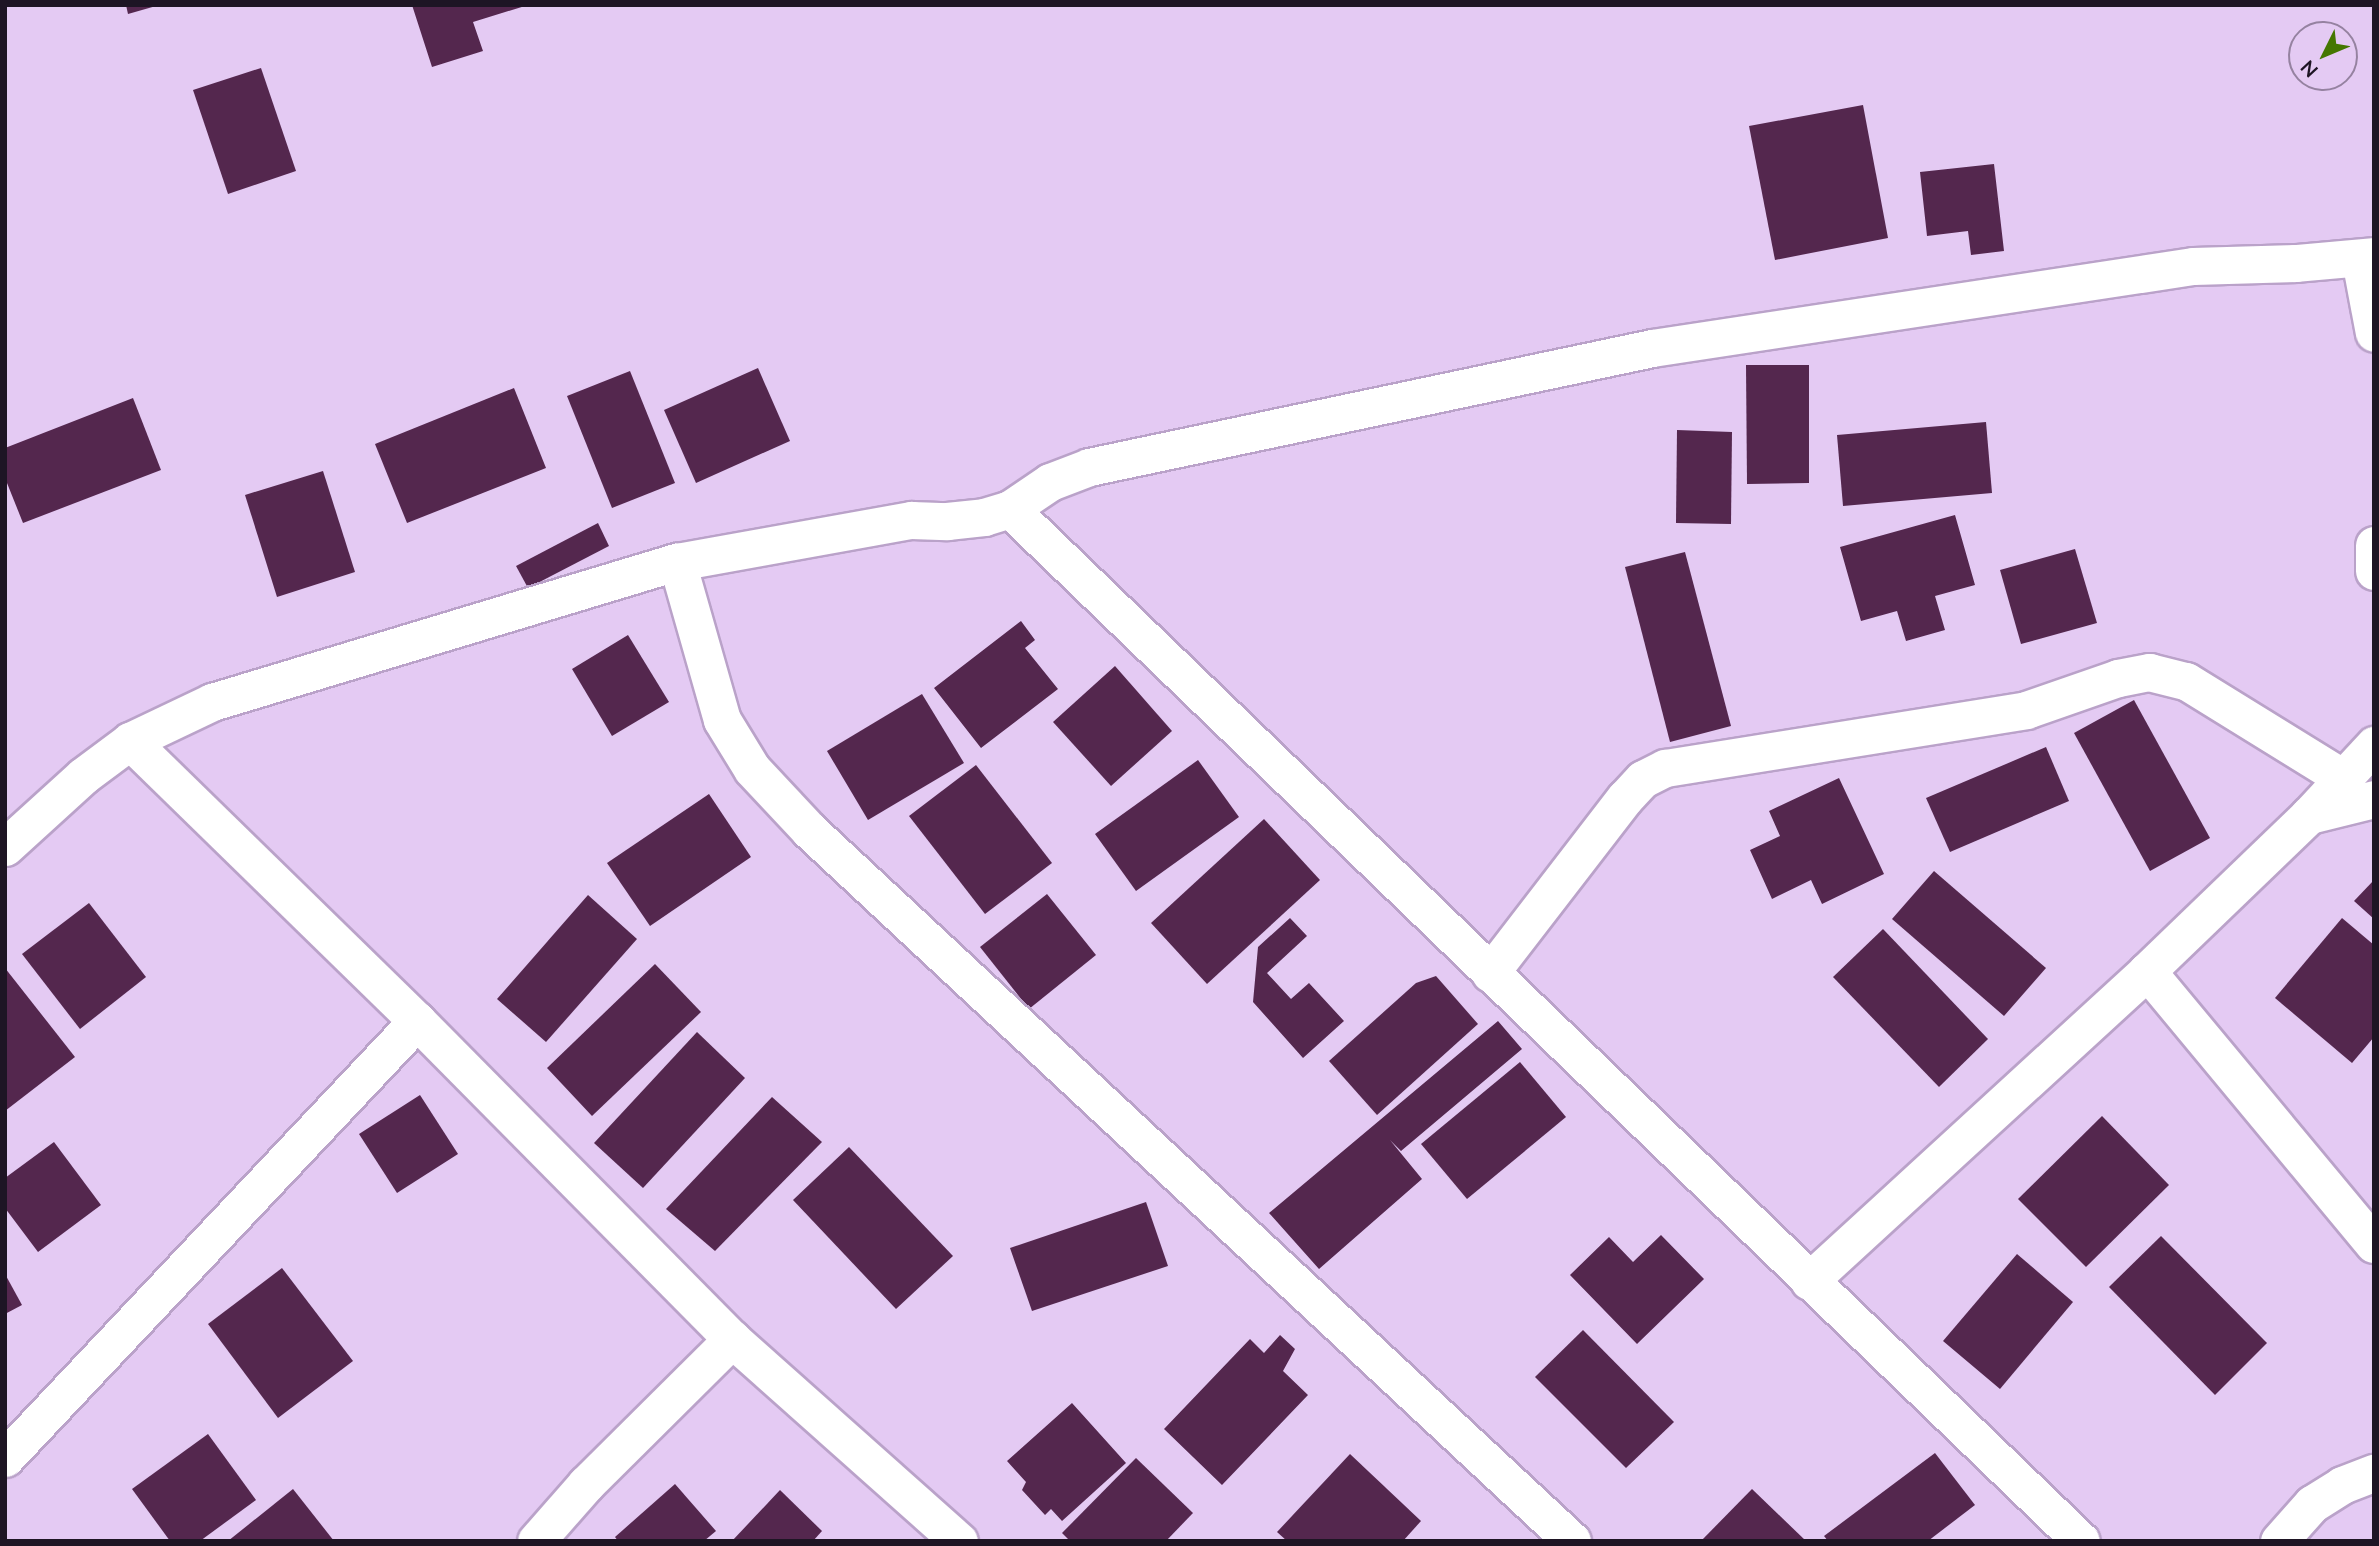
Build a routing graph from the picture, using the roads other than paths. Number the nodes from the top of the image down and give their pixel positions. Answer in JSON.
{"nodes":[{"id":1,"x":2367,"y":258,"type":"edge"},
{"id":2,"x":2374,"y":333,"type":"edge"},
{"id":3,"x":1010,"y":509,"type":"junction"},
{"id":4,"x":2374,"y":545,"type":"edge"},
{"id":5,"x":677,"y":562,"type":"junction"},
{"id":6,"x":2374,"y":571,"type":"edge"},
{"id":7,"x":130,"y":741,"type":"junction"},
{"id":8,"x":2374,"y":745,"type":"edge"},
{"id":9,"x":2343,"y":778,"type":"junction"},
{"id":10,"x":2374,"y":799,"type":"edge"},
{"id":11,"x":2309,"y":815,"type":"junction"},
{"id":12,"x":5,"y":847,"type":"edge"},
{"id":13,"x":2147,"y":971,"type":"junction"},
{"id":14,"x":1490,"y":972,"type":"junction"},
{"id":15,"x":417,"y":1021,"type":"junction"},
{"id":16,"x":2374,"y":1244,"type":"edge"},
{"id":17,"x":1809,"y":1281,"type":"junction"},
{"id":18,"x":732,"y":1339,"type":"junction"},
{"id":19,"x":5,"y":1458,"type":"edge"},
{"id":20,"x":2374,"y":1473,"type":"edge"},
{"id":21,"x":536,"y":1541,"type":"edge"},
{"id":22,"x":959,"y":1541,"type":"edge"},
{"id":23,"x":1572,"y":1541,"type":"edge"},
{"id":24,"x":2081,"y":1541,"type":"edge"},
{"id":25,"x":2279,"y":1541,"type":"edge"}],
"edges":[{"from":1,"to":2,"type":"street"},
{"from":1,"to":3,"type":"street"},
{"from":3,"to":5,"type":"street"},
{"from":3,"to":14,"type":"street"},
{"from":4,"to":6,"type":"street"},
{"from":5,"to":7,"type":"street"},
{"from":5,"to":23,"type":"street"},
{"from":7,"to":12,"type":"street"},
{"from":7,"to":15,"type":"street"},
{"from":8,"to":9,"type":"street"},
{"from":9,"to":11,"type":"street"},
{"from":9,"to":14,"type":"street"},
{"from":10,"to":11,"type":"street"},
{"from":11,"to":13,"type":"street"},
{"from":13,"to":16,"type":"street"},
{"from":13,"to":17,"type":"street"},
{"from":14,"to":17,"type":"street"},
{"from":15,"to":18,"type":"street"},
{"from":15,"to":19,"type":"street"},
{"from":17,"to":24,"type":"street"},
{"from":18,"to":21,"type":"street"},
{"from":18,"to":22,"type":"street"},
{"from":20,"to":25,"type":"street"}]}
